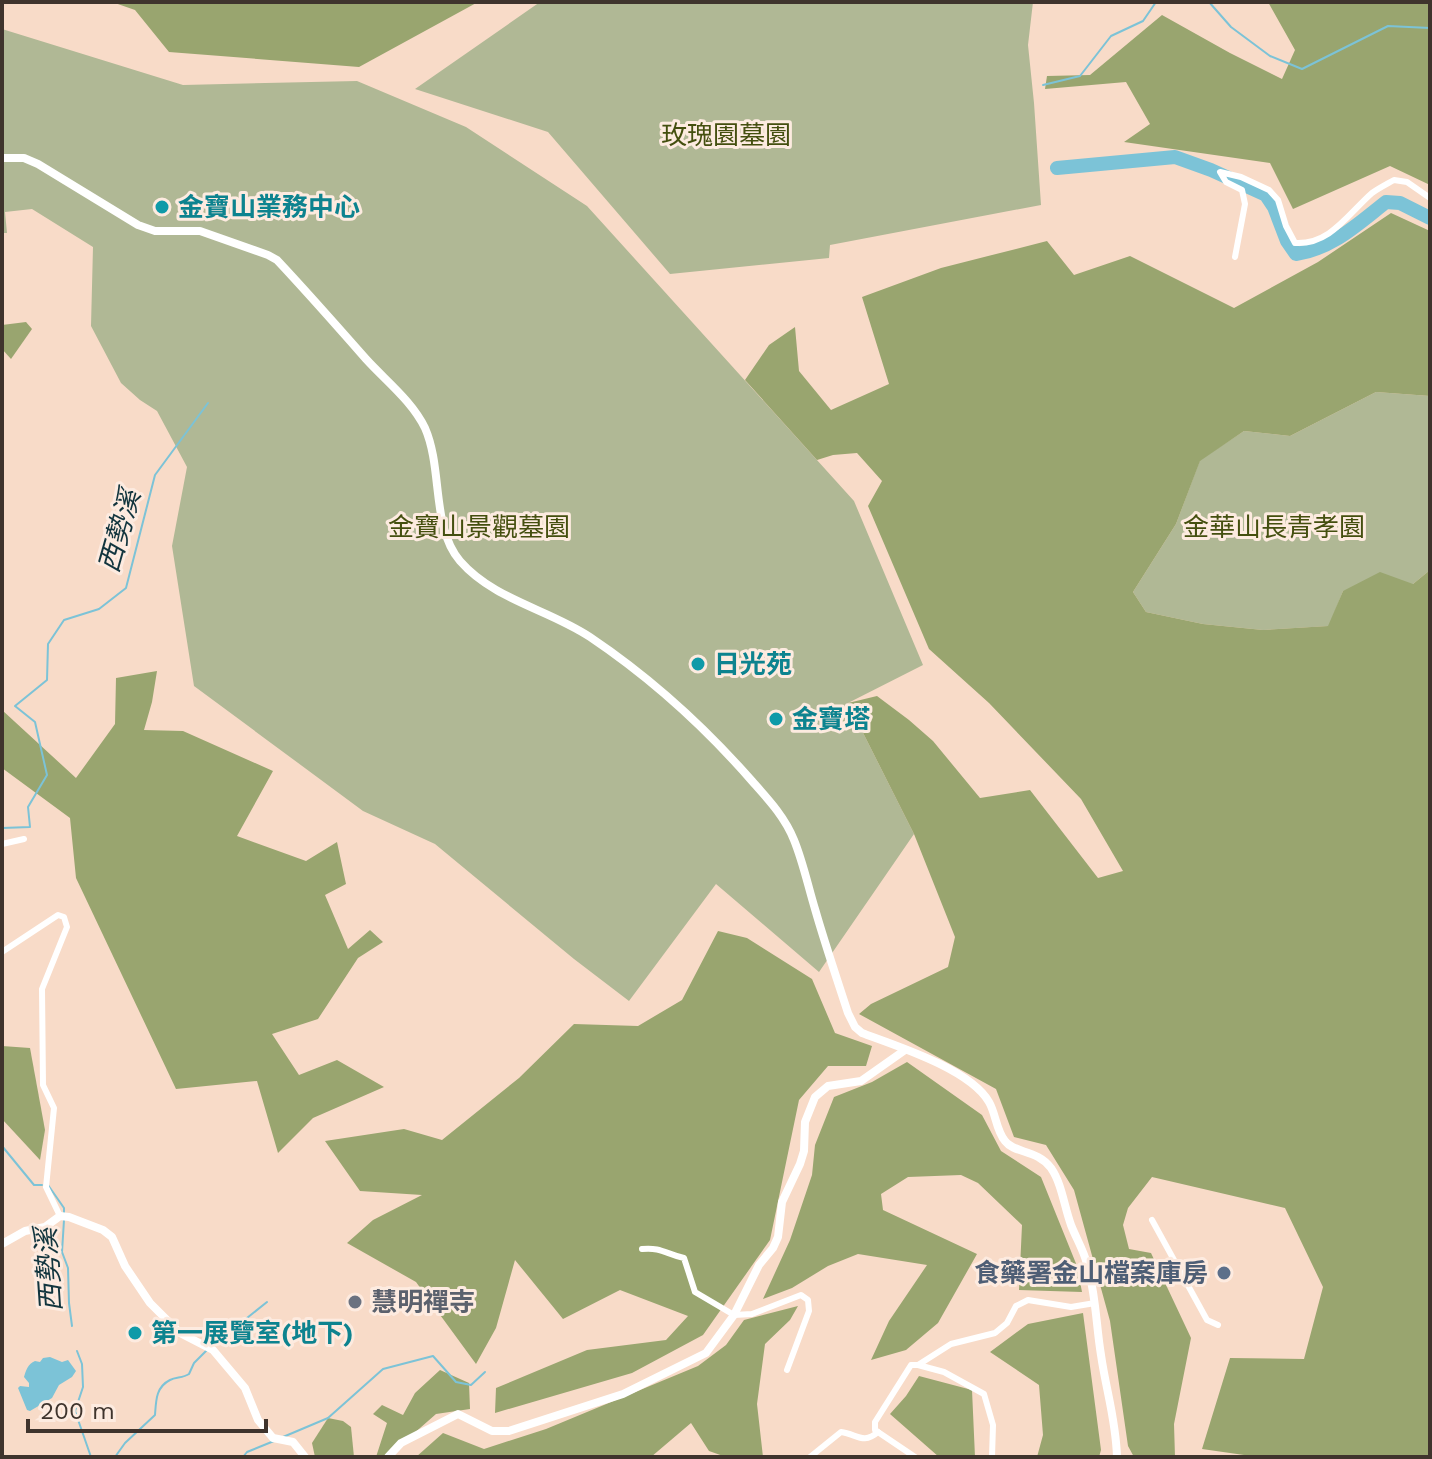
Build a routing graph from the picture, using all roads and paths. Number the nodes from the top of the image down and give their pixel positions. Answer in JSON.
{"nodes":[{"id":1,"x":2,"y":158,"type":"edge"},
{"id":2,"x":1430,"y":198,"type":"edge"},
{"id":3,"x":1235,"y":257,"type":"dead end"},
{"id":4,"x":24,"y":839,"type":"dead end"},
{"id":5,"x":2,"y":844,"type":"edge"},
{"id":6,"x":2,"y":952,"type":"edge"},
{"id":7,"x":905,"y":1050,"type":"junction"},
{"id":8,"x":60,"y":1216,"type":"junction"},
{"id":9,"x":1152,"y":1220,"type":"dead end"},
{"id":10,"x":2,"y":1244,"type":"edge"},
{"id":11,"x":642,"y":1249,"type":"dead end"},
{"id":12,"x":1095,"y":1303,"type":"junction"},
{"id":13,"x":734,"y":1315,"type":"junction"},
{"id":14,"x":1218,"y":1325,"type":"dead end"},
{"id":15,"x":918,"y":1365,"type":"junction"},
{"id":16,"x":787,"y":1370,"type":"dead end"},
{"id":17,"x":878,"y":1432,"type":"junction"},
{"id":18,"x":305,"y":1457,"type":"edge"},
{"id":19,"x":388,"y":1457,"type":"edge"},
{"id":20,"x":810,"y":1457,"type":"edge"},
{"id":21,"x":915,"y":1457,"type":"edge"},
{"id":22,"x":992,"y":1457,"type":"edge"},
{"id":23,"x":1117,"y":1457,"type":"edge"}],
"edges":[{"from":1,"to":7,"type":"street"},
{"from":2,"to":3,"type":"street"},
{"from":4,"to":5,"type":"street"},
{"from":6,"to":8,"type":"street"},
{"from":7,"to":12,"type":"street"},
{"from":7,"to":13,"type":"street"},
{"from":8,"to":10,"type":"street"},
{"from":8,"to":18,"type":"street"},
{"from":9,"to":14,"type":"street"},
{"from":11,"to":13,"type":"street"},
{"from":12,"to":15,"type":"street"},
{"from":12,"to":23,"type":"street"},
{"from":13,"to":16,"type":"street"},
{"from":13,"to":19,"type":"street"},
{"from":15,"to":17,"type":"street"},
{"from":15,"to":22,"type":"street"},
{"from":17,"to":20,"type":"street"},
{"from":17,"to":21,"type":"street"}]}
